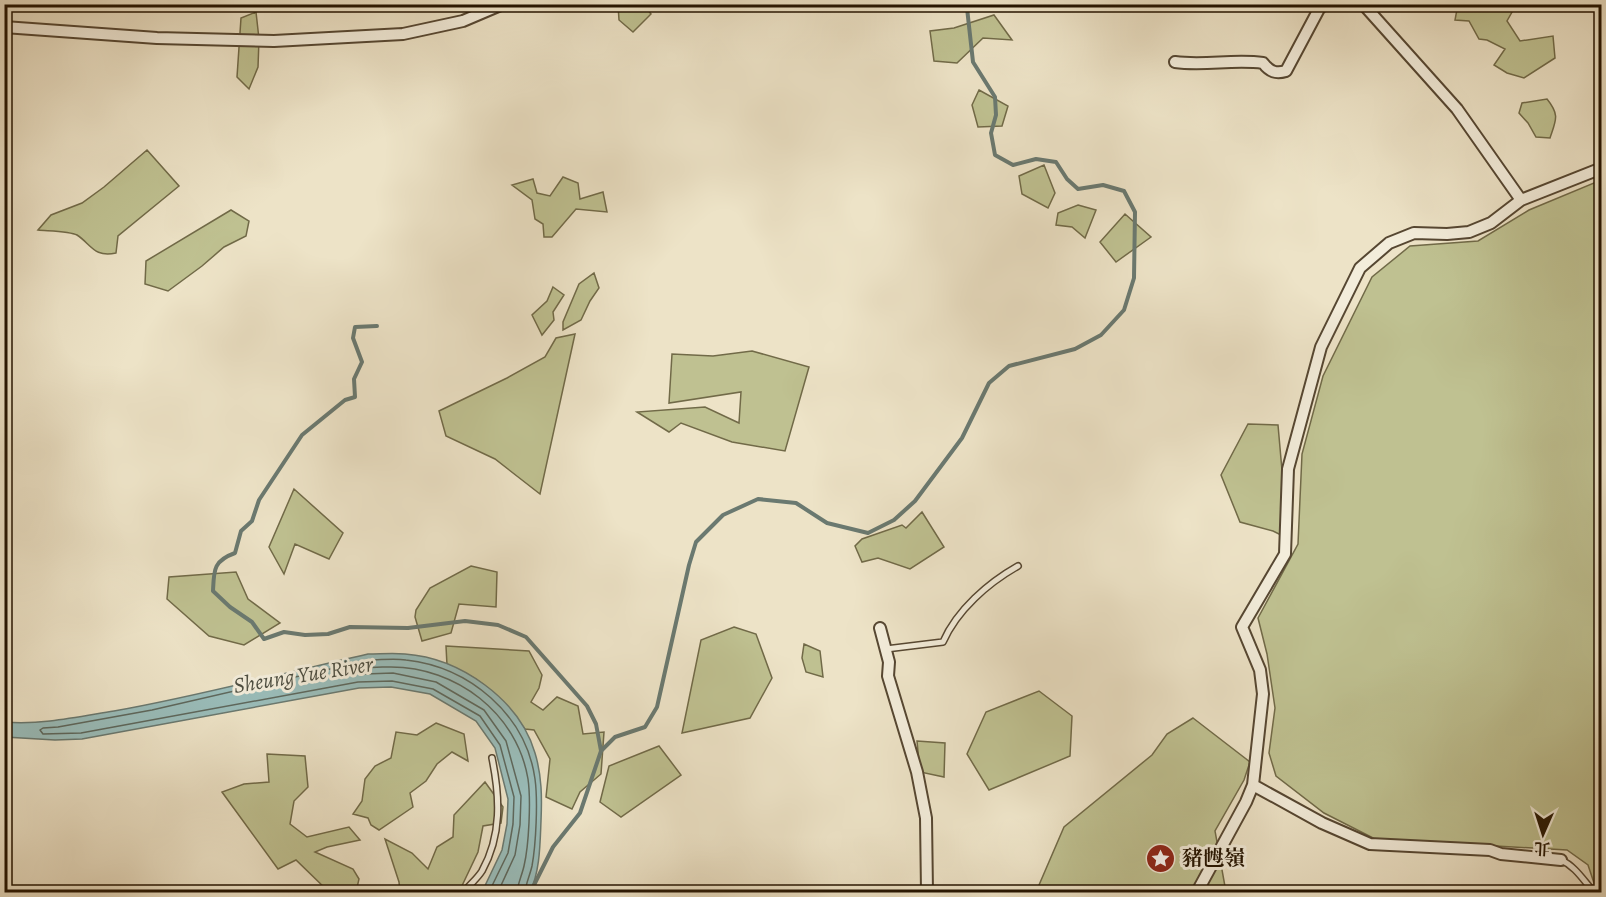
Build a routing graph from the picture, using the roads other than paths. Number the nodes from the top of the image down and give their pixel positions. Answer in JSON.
{"nodes":[{"id":1,"x":503,"y":4,"type":"edge"},
{"id":2,"x":1324,"y":4,"type":"edge"},
{"id":3,"x":1363,"y":4,"type":"edge"},
{"id":4,"x":4,"y":27,"type":"edge"},
{"id":5,"x":1174,"y":62,"type":"dead end"},
{"id":6,"x":1602,"y":168,"type":"edge"},
{"id":7,"x":1521,"y":201,"type":"junction"},
{"id":8,"x":1018,"y":566,"type":"dead end"},
{"id":9,"x":880,"y":628,"type":"dead end"},
{"id":10,"x":885,"y":649,"type":"junction"},
{"id":11,"x":492,"y":758,"type":"dead end"},
{"id":12,"x":1253,"y":785,"type":"junction"},
{"id":13,"x":1561,"y":860,"type":"joint"},
{"id":14,"x":464,"y":892,"type":"edge"},
{"id":15,"x":927,"y":892,"type":"edge"},
{"id":16,"x":1197,"y":892,"type":"edge"},
{"id":17,"x":1594,"y":892,"type":"edge"}],
"edges":[{"from":1,"to":4,"type":"street"},
{"from":2,"to":5,"type":"street"},
{"from":3,"to":7,"type":"street"},
{"from":6,"to":7,"type":"street"},
{"from":7,"to":12,"type":"street"},
{"from":8,"to":10,"type":"lane"},
{"from":9,"to":10,"type":"street"},
{"from":10,"to":15,"type":"street"},
{"from":11,"to":14,"type":"lane"},
{"from":12,"to":13,"type":"street"},
{"from":12,"to":16,"type":"street"},
{"from":13,"to":17,"type":"lane"}]}
